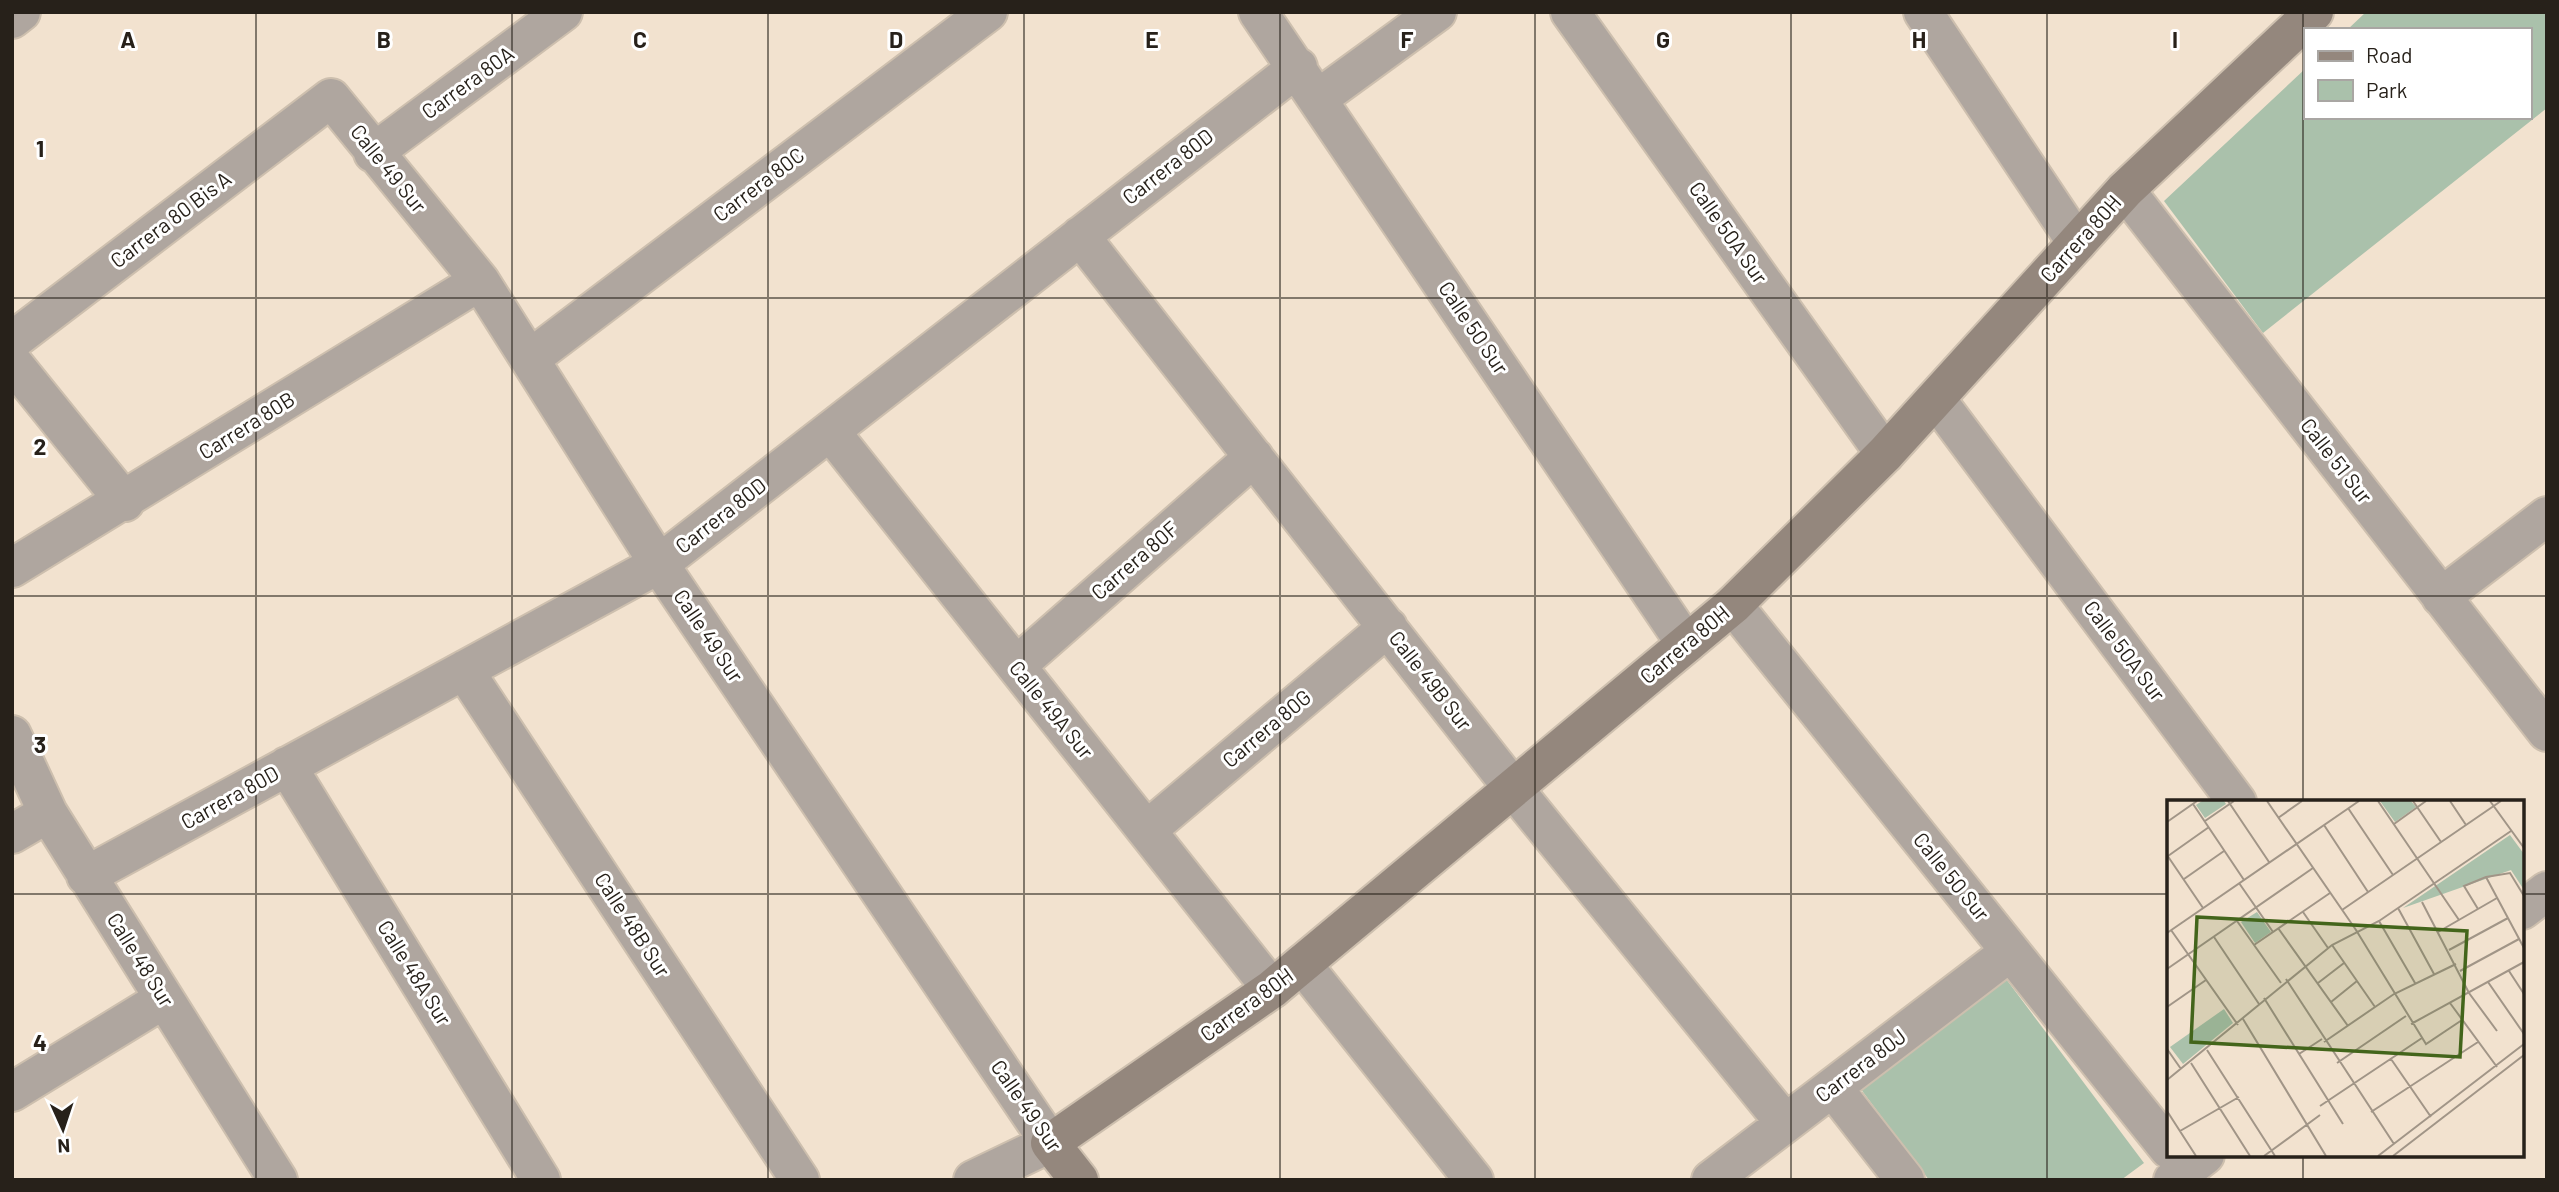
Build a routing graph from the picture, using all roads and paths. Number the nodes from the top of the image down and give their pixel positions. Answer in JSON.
{"nodes":[{"id":1,"x":21,"y":12,"type":"edge"},
{"id":2,"x":564,"y":12,"type":"edge"},
{"id":3,"x":988,"y":12,"type":"edge"},
{"id":4,"x":1258,"y":12,"type":"edge"},
{"id":5,"x":1437,"y":12,"type":"edge"},
{"id":6,"x":1570,"y":12,"type":"edge"},
{"id":7,"x":1923,"y":12,"type":"edge"},
{"id":8,"x":2315,"y":12,"type":"edge"},
{"id":9,"x":12,"y":19,"type":"edge"},
{"id":10,"x":1298,"y":67,"type":"junction"},
{"id":11,"x":331,"y":98,"type":"joint"},
{"id":12,"x":1319,"y":98,"type":"junction"},
{"id":13,"x":373,"y":153,"type":"junction"},
{"id":14,"x":2125,"y":190,"type":"junction"},
{"id":15,"x":1080,"y":236,"type":"junction"},
{"id":16,"x":2077,"y":243,"type":"junction"},
{"id":17,"x":480,"y":281,"type":"junction"},
{"id":18,"x":12,"y":341,"type":"edge"},
{"id":19,"x":531,"y":358,"type":"junction"},
{"id":20,"x":12,"y":362,"type":"edge"},
{"id":21,"x":1936,"y":399,"type":"junction"},
{"id":22,"x":830,"y":431,"type":"junction"},
{"id":23,"x":1885,"y":454,"type":"junction"},
{"id":24,"x":1254,"y":457,"type":"junction"},
{"id":25,"x":125,"y":502,"type":"junction"},
{"id":26,"x":2547,"y":516,"type":"edge"},
{"id":27,"x":659,"y":564,"type":"junction"},
{"id":28,"x":12,"y":568,"type":"edge"},
{"id":29,"x":2441,"y":597,"type":"junction"},
{"id":30,"x":1733,"y":604,"type":"junction"},
{"id":31,"x":1388,"y":627,"type":"junction"},
{"id":32,"x":1686,"y":644,"type":"junction"},
{"id":33,"x":1016,"y":666,"type":"junction"},
{"id":34,"x":464,"y":670,"type":"junction"},
{"id":35,"x":2547,"y":732,"type":"edge"},
{"id":36,"x":12,"y":735,"type":"edge"},
{"id":37,"x":287,"y":766,"type":"junction"},
{"id":38,"x":1513,"y":788,"type":"junction"},
{"id":39,"x":2236,"y":800,"type":"edge"},
{"id":40,"x":48,"y":813,"type":"junction"},
{"id":41,"x":1147,"y":830,"type":"junction"},
{"id":42,"x":12,"y":834,"type":"edge"},
{"id":43,"x":86,"y":876,"type":"junction"},
{"id":44,"x":2547,"y":891,"type":"edge"},
{"id":45,"x":2524,"y":908,"type":"edge"},
{"id":46,"x":2011,"y":952,"type":"junction"},
{"id":47,"x":1303,"y":964,"type":"junction"},
{"id":48,"x":1272,"y":989,"type":"junction"},
{"id":49,"x":164,"y":999,"type":"junction"},
{"id":50,"x":1833,"y":1088,"type":"junction"},
{"id":51,"x":12,"y":1092,"type":"edge"},
{"id":52,"x":1785,"y":1123,"type":"junction"},
{"id":53,"x":1050,"y":1143,"type":"junction"},
{"id":54,"x":2167,"y":1145,"type":"edge"},
{"id":55,"x":267,"y":1176,"type":"edge"},
{"id":56,"x":541,"y":1180,"type":"edge"},
{"id":57,"x":800,"y":1180,"type":"edge"},
{"id":58,"x":973,"y":1180,"type":"edge"},
{"id":59,"x":1079,"y":1180,"type":"edge"},
{"id":60,"x":1474,"y":1180,"type":"edge"},
{"id":61,"x":1710,"y":1180,"type":"edge"},
{"id":62,"x":1905,"y":1180,"type":"edge"}],
"edges":[{"from":1,"to":9,"type":"street"},
{"from":2,"to":13,"type":"street","name":"Carrera 80A"},
{"from":3,"to":19,"type":"street","name":"Carrera 80C"},
{"from":4,"to":10,"type":"street","name":"Calle 50 Sur"},
{"from":5,"to":12,"type":"street"},
{"from":6,"to":23,"type":"street","name":"Calle 50A Sur"},
{"from":7,"to":16,"type":"street"},
{"from":8,"to":14,"type":"street","name":"Carrera 80H"},
{"from":10,"to":12,"type":"street","name":"Calle 50 Sur"},
{"from":10,"to":15,"type":"street","name":"Carrera 80D"},
{"from":11,"to":13,"type":"street","name":"Calle 49 Sur"},
{"from":11,"to":18,"type":"street","name":"Carrera 80 Bis A"},
{"from":12,"to":32,"type":"street","name":"Calle 50 Sur"},
{"from":13,"to":17,"type":"street","name":"Calle 49 Sur"},
{"from":14,"to":16,"type":"street","name":"Carrera 80H"},
{"from":14,"to":29,"type":"street","name":"Calle 51 Sur"},
{"from":15,"to":22,"type":"street","name":"Carrera 80D"},
{"from":15,"to":24,"type":"street","name":"Calle 49B Sur"},
{"from":16,"to":21,"type":"street","name":"Carrera 80H"},
{"from":17,"to":19,"type":"street","name":"Calle 49 Sur"},
{"from":17,"to":25,"type":"street","name":"Carrera 80B"},
{"from":19,"to":27,"type":"street","name":"Calle 49 Sur"},
{"from":20,"to":25,"type":"street"},
{"from":21,"to":23,"type":"street","name":"Carrera 80H"},
{"from":21,"to":39,"type":"street","name":"Calle 50A Sur"},
{"from":22,"to":27,"type":"street","name":"Carrera 80D"},
{"from":22,"to":33,"type":"street","name":"Calle 49A Sur"},
{"from":23,"to":30,"type":"street","name":"Carrera 80H"},
{"from":24,"to":31,"type":"street","name":"Calle 49B Sur"},
{"from":24,"to":33,"type":"street","name":"Carrera 80F"},
{"from":25,"to":28,"type":"street","name":"Carrera 80B"},
{"from":26,"to":29,"type":"street"},
{"from":27,"to":34,"type":"street","name":"Carrera 80D"},
{"from":27,"to":53,"type":"street","name":"Calle 49 Sur"},
{"from":29,"to":35,"type":"street","name":"Calle 51 Sur"},
{"from":30,"to":32,"type":"street","name":"Carrera 80H"},
{"from":30,"to":46,"type":"street","name":"Calle 50 Sur"},
{"from":31,"to":38,"type":"street","name":"Calle 49B Sur"},
{"from":31,"to":41,"type":"street","name":"Carrera 80G"},
{"from":32,"to":38,"type":"street","name":"Carrera 80H"},
{"from":33,"to":41,"type":"street","name":"Calle 49A Sur"},
{"from":34,"to":37,"type":"street","name":"Carrera 80D"},
{"from":34,"to":57,"type":"street","name":"Calle 48B Sur"},
{"from":36,"to":40,"type":"street","name":"Calle 48 Sur"},
{"from":37,"to":43,"type":"street","name":"Carrera 80D"},
{"from":37,"to":56,"type":"street","name":"Calle 48A Sur"},
{"from":38,"to":47,"type":"street","name":"Carrera 80H"},
{"from":38,"to":52,"type":"street","name":"Calle 49B Sur"},
{"from":40,"to":42,"type":"street"},
{"from":40,"to":43,"type":"street","name":"Calle 48 Sur"},
{"from":41,"to":48,"type":"street","name":"Calle 49A Sur"},
{"from":43,"to":49,"type":"street","name":"Calle 48 Sur"},
{"from":44,"to":45,"type":"street"},
{"from":46,"to":50,"type":"street","name":"Carrera 80J"},
{"from":46,"to":54,"type":"street","name":"Calle 50 Sur"},
{"from":47,"to":48,"type":"street","name":"Carrera 80H"},
{"from":47,"to":60,"type":"street"},
{"from":48,"to":53,"type":"street","name":"Carrera 80H"},
{"from":49,"to":51,"type":"street"},
{"from":49,"to":55,"type":"street","name":"Calle 48 Sur"},
{"from":50,"to":52,"type":"street","name":"Carrera 80J"},
{"from":50,"to":62,"type":"street"},
{"from":52,"to":61,"type":"street","name":"Carrera 80J"},
{"from":53,"to":58,"type":"street","name":"Carrera 80H"},
{"from":53,"to":59,"type":"street","name":"Calle 49 Sur"}]}
